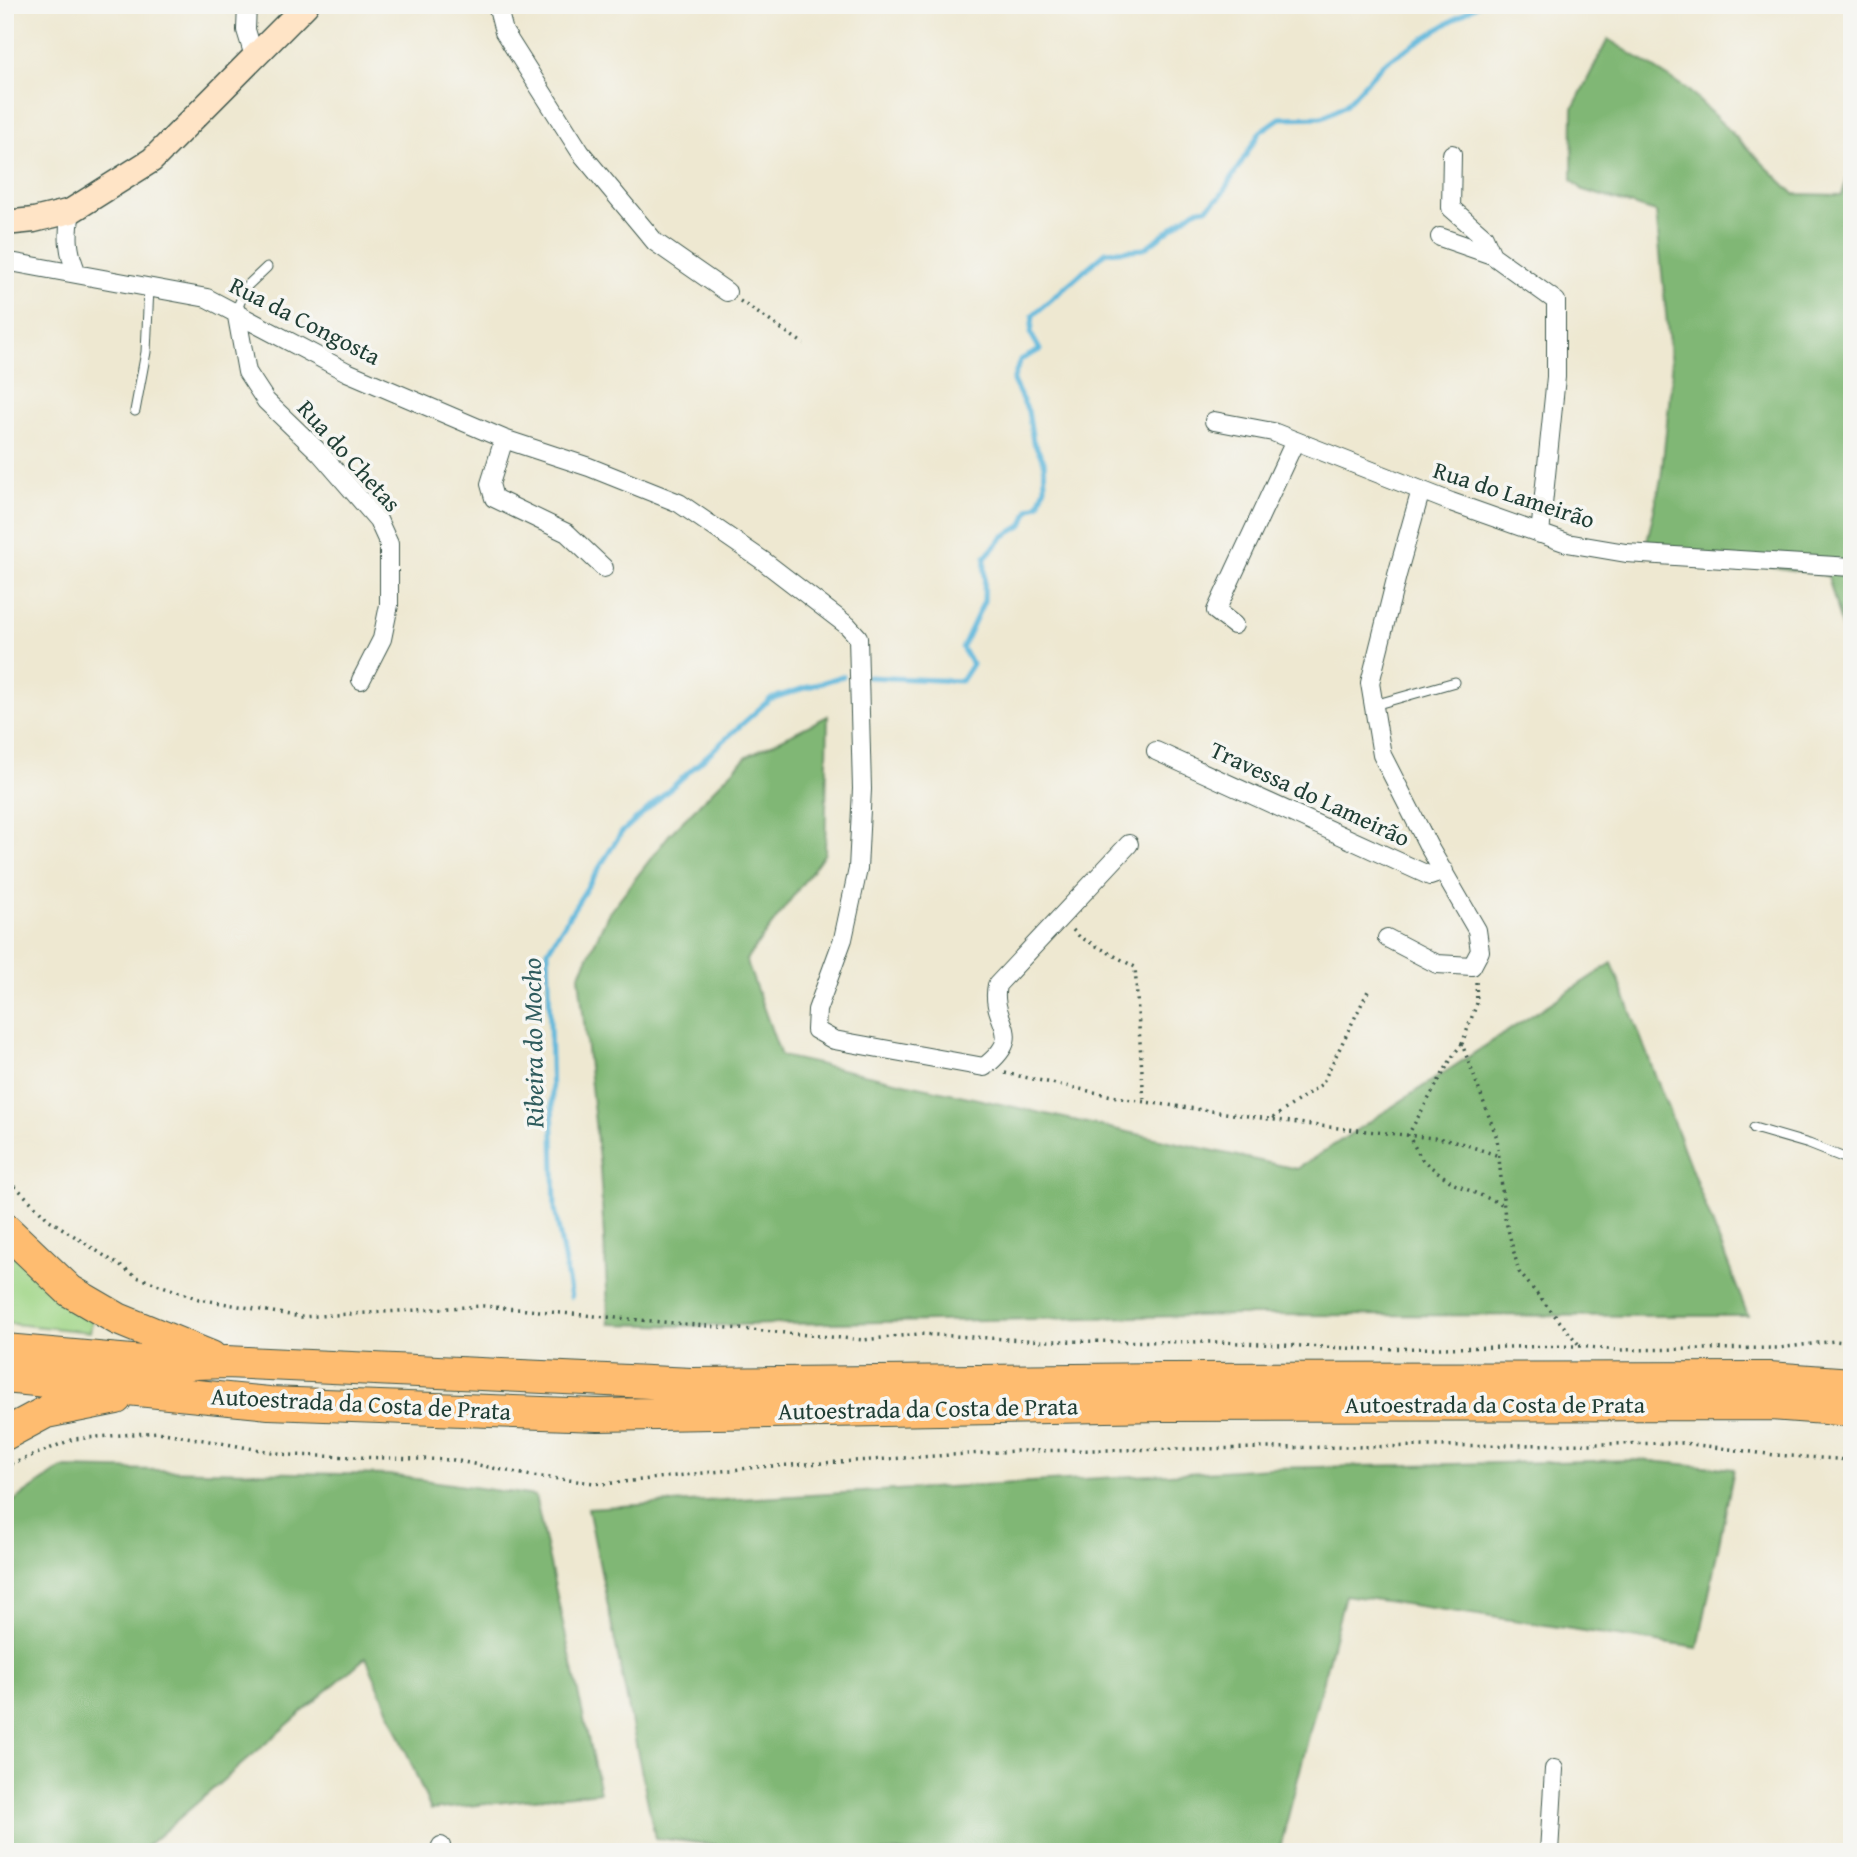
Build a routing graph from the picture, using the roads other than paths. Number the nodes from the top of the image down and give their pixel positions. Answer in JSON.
{"nodes":[{"id":1,"x":247,"y":5,"type":"edge"},
{"id":2,"x":306,"y":5,"type":"edge"},
{"id":3,"x":498,"y":5,"type":"edge"},
{"id":4,"x":254,"y":56,"type":"junction"},
{"id":5,"x":1452,"y":154,"type":"dead end"},
{"id":6,"x":71,"y":211,"type":"junction"},
{"id":7,"x":5,"y":223,"type":"edge"},
{"id":8,"x":1440,"y":237,"type":"dead end"},
{"id":9,"x":1492,"y":255,"type":"junction"},
{"id":10,"x":5,"y":261,"type":"edge"},
{"id":11,"x":267,"y":267,"type":"dead end"},
{"id":12,"x":77,"y":273,"type":"junction"},
{"id":13,"x":149,"y":286,"type":"junction"},
{"id":14,"x":727,"y":292,"type":"road end"},
{"id":15,"x":236,"y":312,"type":"junction"},
{"id":16,"x":135,"y":411,"type":"dead end"},
{"id":17,"x":1214,"y":421,"type":"dead end"},
{"id":18,"x":504,"y":439,"type":"junction"},
{"id":19,"x":1295,"y":441,"type":"junction"},
{"id":20,"x":1421,"y":490,"type":"junction"},
{"id":21,"x":1540,"y":534,"type":"junction"},
{"id":22,"x":1852,"y":567,"type":"edge"},
{"id":23,"x":604,"y":568,"type":"dead end"},
{"id":24,"x":1234,"y":625,"type":"dead end"},
{"id":25,"x":361,"y":680,"type":"dead end"},
{"id":26,"x":1455,"y":682,"type":"dead end"},
{"id":27,"x":1374,"y":705,"type":"junction"},
{"id":28,"x":1156,"y":751,"type":"dead end"},
{"id":29,"x":1129,"y":844,"type":"dead end"},
{"id":30,"x":1444,"y":871,"type":"junction"},
{"id":31,"x":1387,"y":938,"type":"dead end"},
{"id":32,"x":1754,"y":1128,"type":"dead end"},
{"id":33,"x":1852,"y":1161,"type":"edge"},
{"id":34,"x":5,"y":1229,"type":"edge"},
{"id":35,"x":5,"y":1350,"type":"edge"},
{"id":36,"x":226,"y":1362,"type":"junction"},
{"id":37,"x":5,"y":1377,"type":"edge"},
{"id":38,"x":1852,"y":1384,"type":"edge"},
{"id":39,"x":153,"y":1392,"type":"junction"},
{"id":40,"x":1852,"y":1410,"type":"edge"},
{"id":41,"x":5,"y":1434,"type":"edge"},
{"id":42,"x":1554,"y":1769,"type":"dead end"},
{"id":43,"x":1549,"y":1852,"type":"edge"}],
"edges":[{"from":1,"to":4,"type":"street"},
{"from":2,"to":4,"type":"street"},
{"from":3,"to":14,"type":"street"},
{"from":4,"to":6,"type":"street"},
{"from":5,"to":9,"type":"street"},
{"from":6,"to":7,"type":"street"},
{"from":6,"to":12,"type":"street"},
{"from":8,"to":9,"type":"street"},
{"from":9,"to":21,"type":"street"},
{"from":10,"to":12,"type":"street","name":"Rua da Congosta"},
{"from":11,"to":15,"type":"lane"},
{"from":12,"to":13,"type":"street","name":"Rua da Congosta"},
{"from":13,"to":15,"type":"street","name":"Rua da Congosta"},
{"from":13,"to":16,"type":"lane"},
{"from":15,"to":18,"type":"street","name":"Rua da Congosta"},
{"from":15,"to":25,"type":"street","name":"Rua do Chetas"},
{"from":17,"to":19,"type":"street","name":"Rua do Lameirão"},
{"from":18,"to":23,"type":"street"},
{"from":18,"to":29,"type":"street","name":"Rua da Congosta"},
{"from":19,"to":20,"type":"street","name":"Rua do Lameirão"},
{"from":19,"to":24,"type":"street"},
{"from":20,"to":21,"type":"street","name":"Rua do Lameirão"},
{"from":20,"to":27,"type":"street","name":"Travessa do Lameirão"},
{"from":21,"to":22,"type":"street","name":"Rua do Lameirão"},
{"from":26,"to":27,"type":"lane"},
{"from":27,"to":30,"type":"street","name":"Travessa do Lameirão"},
{"from":28,"to":30,"type":"street","name":"Travessa do Lameirão"},
{"from":30,"to":31,"type":"street","name":"Travessa do Lameirão"},
{"from":32,"to":33,"type":"lane"},
{"from":34,"to":36,"type":"highway"},
{"from":35,"to":36,"type":"highway","name":"Autoestrada da Costa de Prata"},
{"from":36,"to":38,"type":"highway","name":"Autoestrada da Costa de Prata"},
{"from":37,"to":39,"type":"highway","name":"Autoestrada da Costa de Prata"},
{"from":39,"to":40,"type":"highway","name":"Autoestrada da Costa de Prata"},
{"from":39,"to":41,"type":"highway"},
{"from":42,"to":43,"type":"street"}]}
